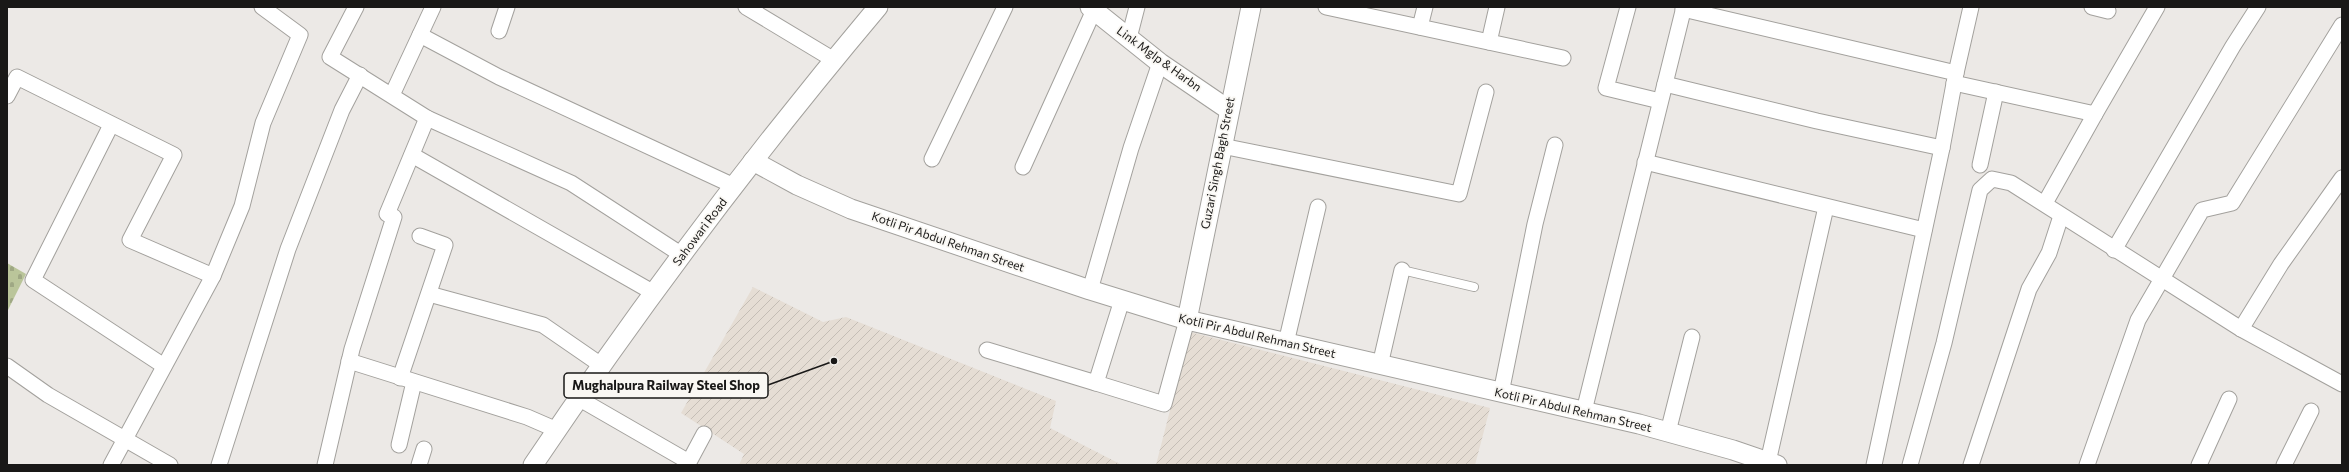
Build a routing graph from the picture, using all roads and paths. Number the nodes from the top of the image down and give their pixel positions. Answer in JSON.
{"nodes":[{"id":1,"x":356,"y":7,"type":"edge"},
{"id":2,"x":433,"y":7,"type":"edge"},
{"id":3,"x":507,"y":7,"type":"edge"},
{"id":4,"x":746,"y":7,"type":"edge"},
{"id":5,"x":878,"y":7,"type":"edge"},
{"id":6,"x":1004,"y":7,"type":"edge"},
{"id":7,"x":1137,"y":7,"type":"edge"},
{"id":8,"x":1251,"y":7,"type":"edge"},
{"id":9,"x":1326,"y":7,"type":"edge"},
{"id":10,"x":1425,"y":7,"type":"edge"},
{"id":11,"x":1497,"y":7,"type":"edge"},
{"id":12,"x":1628,"y":7,"type":"edge"},
{"id":13,"x":1971,"y":7,"type":"edge"},
{"id":14,"x":2092,"y":7,"type":"edge"},
{"id":15,"x":2157,"y":7,"type":"edge"},
{"id":16,"x":2258,"y":7,"type":"edge"},
{"id":17,"x":1684,"y":8,"type":"edge"},
{"id":18,"x":270,"y":9,"type":"edge"},
{"id":19,"x":1092,"y":9,"type":"edge"},
{"id":20,"x":1355,"y":10,"type":"edge"},
{"id":21,"x":2108,"y":11,"type":"dead end"},
{"id":22,"x":2342,"y":25,"type":"edge"},
{"id":23,"x":1420,"y":27,"type":"junction"},
{"id":24,"x":499,"y":31,"type":"dead end"},
{"id":25,"x":420,"y":35,"type":"junction"},
{"id":26,"x":1128,"y":38,"type":"junction"},
{"id":27,"x":1490,"y":42,"type":"junction"},
{"id":28,"x":1563,"y":58,"type":"dead end"},
{"id":29,"x":834,"y":60,"type":"junction"},
{"id":30,"x":1160,"y":63,"type":"junction"},
{"id":31,"x":360,"y":75,"type":"junction"},
{"id":32,"x":1955,"y":78,"type":"junction"},
{"id":33,"x":1665,"y":84,"type":"junction"},
{"id":34,"x":1486,"y":92,"type":"dead end"},
{"id":35,"x":1996,"y":92,"type":"junction"},
{"id":36,"x":392,"y":95,"type":"junction"},
{"id":37,"x":7,"y":96,"type":"edge"},
{"id":38,"x":1660,"y":101,"type":"junction"},
{"id":39,"x":1229,"y":110,"type":"junction"},
{"id":40,"x":2095,"y":114,"type":"junction"},
{"id":41,"x":428,"y":118,"type":"junction"},
{"id":42,"x":111,"y":125,"type":"junction"},
{"id":43,"x":1555,"y":145,"type":"dead end"},
{"id":44,"x":1222,"y":146,"type":"junction"},
{"id":45,"x":1942,"y":148,"type":"junction"},
{"id":46,"x":412,"y":155,"type":"junction"},
{"id":47,"x":932,"y":159,"type":"dead end"},
{"id":48,"x":753,"y":161,"type":"junction"},
{"id":49,"x":1645,"y":162,"type":"junction"},
{"id":50,"x":1980,"y":165,"type":"dead end"},
{"id":51,"x":1022,"y":167,"type":"dead end"},
{"id":52,"x":2342,"y":178,"type":"edge"},
{"id":53,"x":734,"y":186,"type":"junction"},
{"id":54,"x":2045,"y":204,"type":"junction"},
{"id":55,"x":1318,"y":207,"type":"dead end"},
{"id":56,"x":1826,"y":207,"type":"junction"},
{"id":57,"x":2061,"y":216,"type":"junction"},
{"id":58,"x":1924,"y":230,"type":"junction"},
{"id":59,"x":420,"y":236,"type":"dead end"},
{"id":60,"x":2114,"y":250,"type":"junction"},
{"id":61,"x":682,"y":254,"type":"junction"},
{"id":62,"x":1402,"y":270,"type":"joint"},
{"id":63,"x":212,"y":276,"type":"junction"},
{"id":64,"x":2160,"y":280,"type":"junction"},
{"id":65,"x":1474,"y":287,"type":"dead end"},
{"id":66,"x":1090,"y":290,"type":"junction"},
{"id":67,"x":654,"y":293,"type":"junction"},
{"id":68,"x":428,"y":294,"type":"junction"},
{"id":69,"x":1122,"y":300,"type":"junction"},
{"id":70,"x":1187,"y":320,"type":"junction"},
{"id":71,"x":2241,"y":329,"type":"junction"},
{"id":72,"x":1692,"y":337,"type":"dead end"},
{"id":73,"x":1286,"y":343,"type":"junction"},
{"id":74,"x":987,"y":350,"type":"dead end"},
{"id":75,"x":349,"y":362,"type":"junction"},
{"id":76,"x":601,"y":365,"type":"junction"},
{"id":77,"x":1380,"y":365,"type":"junction"},
{"id":78,"x":7,"y":366,"type":"edge"},
{"id":79,"x":164,"y":366,"type":"junction"},
{"id":80,"x":407,"y":380,"type":"junction"},
{"id":81,"x":1096,"y":383,"type":"junction"},
{"id":82,"x":2342,"y":384,"type":"edge"},
{"id":83,"x":1502,"y":393,"type":"junction"},
{"id":84,"x":578,"y":398,"type":"junction"},
{"id":85,"x":2229,"y":400,"type":"dead end"},
{"id":86,"x":1584,"y":411,"type":"junction"},
{"id":87,"x":2311,"y":411,"type":"dead end"},
{"id":88,"x":557,"y":430,"type":"junction"},
{"id":89,"x":1668,"y":432,"type":"junction"},
{"id":90,"x":704,"y":434,"type":"dead end"},
{"id":91,"x":123,"y":440,"type":"junction"},
{"id":92,"x":399,"y":445,"type":"dead end"},
{"id":93,"x":424,"y":449,"type":"dead end"},
{"id":94,"x":536,"y":464,"type":"edge"},
{"id":95,"x":1773,"y":464,"type":"edge"},
{"id":96,"x":111,"y":465,"type":"edge"},
{"id":97,"x":170,"y":465,"type":"edge"},
{"id":98,"x":218,"y":465,"type":"edge"},
{"id":99,"x":325,"y":465,"type":"edge"},
{"id":100,"x":419,"y":465,"type":"edge"},
{"id":101,"x":1874,"y":465,"type":"edge"},
{"id":102,"x":1910,"y":465,"type":"edge"},
{"id":103,"x":1971,"y":465,"type":"edge"},
{"id":104,"x":2087,"y":465,"type":"edge"},
{"id":105,"x":2199,"y":465,"type":"edge"},
{"id":106,"x":2284,"y":465,"type":"edge"}],
"edges":[{"from":1,"to":31,"type":"street"},
{"from":2,"to":25,"type":"street"},
{"from":3,"to":24,"type":"street"},
{"from":4,"to":29,"type":"street"},
{"from":5,"to":29,"type":"street","name":"Sahowari Road"},
{"from":6,"to":47,"type":"street"},
{"from":7,"to":26,"type":"street"},
{"from":8,"to":39,"type":"street","name":"Guzari Singh Bagh Street"},
{"from":9,"to":20,"type":"street"},
{"from":10,"to":23,"type":"street"},
{"from":11,"to":27,"type":"street"},
{"from":12,"to":38,"type":"street"},
{"from":13,"to":32,"type":"street"},
{"from":14,"to":21,"type":"street"},
{"from":15,"to":40,"type":"street"},
{"from":16,"to":60,"type":"street"},
{"from":17,"to":32,"type":"street"},
{"from":17,"to":33,"type":"street"},
{"from":18,"to":63,"type":"street"},
{"from":19,"to":26,"type":"street","name":"Link Mglp & Harbn"},
{"from":19,"to":51,"type":"street"},
{"from":20,"to":23,"type":"street"},
{"from":22,"to":64,"type":"street"},
{"from":23,"to":27,"type":"street"},
{"from":25,"to":36,"type":"street"},
{"from":25,"to":53,"type":"street"},
{"from":26,"to":30,"type":"street","name":"Link Mglp & Harbn"},
{"from":27,"to":28,"type":"street"},
{"from":29,"to":48,"type":"street","name":"Sahowari Road"},
{"from":30,"to":39,"type":"street","name":"Link Mglp & Harbn"},
{"from":30,"to":66,"type":"street"},
{"from":31,"to":36,"type":"street"},
{"from":31,"to":98,"type":"street"},
{"from":32,"to":35,"type":"street"},
{"from":32,"to":45,"type":"street"},
{"from":33,"to":38,"type":"street"},
{"from":33,"to":45,"type":"street"},
{"from":34,"to":44,"type":"street"},
{"from":35,"to":40,"type":"street"},
{"from":35,"to":50,"type":"street"},
{"from":36,"to":41,"type":"street"},
{"from":37,"to":42,"type":"street"},
{"from":38,"to":49,"type":"street"},
{"from":39,"to":44,"type":"street","name":"Guzari Singh Bagh Street"},
{"from":40,"to":54,"type":"street"},
{"from":41,"to":46,"type":"street"},
{"from":41,"to":61,"type":"street"},
{"from":42,"to":63,"type":"street"},
{"from":42,"to":79,"type":"street"},
{"from":43,"to":83,"type":"street"},
{"from":44,"to":70,"type":"street","name":"Guzari Singh Bagh Street"},
{"from":45,"to":58,"type":"street"},
{"from":46,"to":67,"type":"street"},
{"from":46,"to":75,"type":"street"},
{"from":48,"to":53,"type":"street","name":"Sahowari Road"},
{"from":48,"to":66,"type":"street","name":"Kotli Pir Abdul Rehman Street"},
{"from":49,"to":56,"type":"street"},
{"from":49,"to":86,"type":"street"},
{"from":52,"to":71,"type":"street"},
{"from":53,"to":61,"type":"street","name":"Sahowari Road"},
{"from":54,"to":57,"type":"street"},
{"from":54,"to":102,"type":"street"},
{"from":55,"to":73,"type":"street"},
{"from":56,"to":58,"type":"street"},
{"from":56,"to":95,"type":"street"},
{"from":57,"to":60,"type":"street"},
{"from":57,"to":103,"type":"street"},
{"from":58,"to":101,"type":"street"},
{"from":59,"to":68,"type":"street"},
{"from":60,"to":64,"type":"street"},
{"from":61,"to":67,"type":"street","name":"Sahowari Road"},
{"from":62,"to":65,"type":"lane"},
{"from":62,"to":77,"type":"street"},
{"from":63,"to":79,"type":"street"},
{"from":64,"to":71,"type":"street"},
{"from":64,"to":104,"type":"street"},
{"from":66,"to":69,"type":"street","name":"Kotli Pir Abdul Rehman Street"},
{"from":67,"to":76,"type":"street","name":"Sahowari Road"},
{"from":68,"to":76,"type":"street"},
{"from":68,"to":80,"type":"street"},
{"from":69,"to":70,"type":"street","name":"Kotli Pir Abdul Rehman Street"},
{"from":69,"to":81,"type":"street"},
{"from":70,"to":73,"type":"street","name":"Kotli Pir Abdul Rehman Street"},
{"from":70,"to":81,"type":"street"},
{"from":71,"to":82,"type":"street"},
{"from":72,"to":89,"type":"street"},
{"from":73,"to":77,"type":"street","name":"Kotli Pir Abdul Rehman Street"},
{"from":74,"to":81,"type":"street"},
{"from":75,"to":80,"type":"street"},
{"from":75,"to":99,"type":"street"},
{"from":76,"to":84,"type":"street","name":"Sahowari Road"},
{"from":77,"to":83,"type":"street","name":"Kotli Pir Abdul Rehman Street"},
{"from":78,"to":91,"type":"street"},
{"from":79,"to":91,"type":"street"},
{"from":80,"to":88,"type":"street"},
{"from":80,"to":92,"type":"street"},
{"from":83,"to":86,"type":"street","name":"Kotli Pir Abdul Rehman Street"},
{"from":84,"to":88,"type":"street","name":"Sahowari Road"},
{"from":84,"to":90,"type":"street"},
{"from":85,"to":105,"type":"street"},
{"from":86,"to":89,"type":"street","name":"Kotli Pir Abdul Rehman Street"},
{"from":87,"to":106,"type":"street"},
{"from":88,"to":94,"type":"street","name":"Sahowari Road"},
{"from":89,"to":95,"type":"street","name":"Kotli Pir Abdul Rehman Street"},
{"from":91,"to":96,"type":"street"},
{"from":91,"to":97,"type":"street"},
{"from":93,"to":100,"type":"street"}]}
